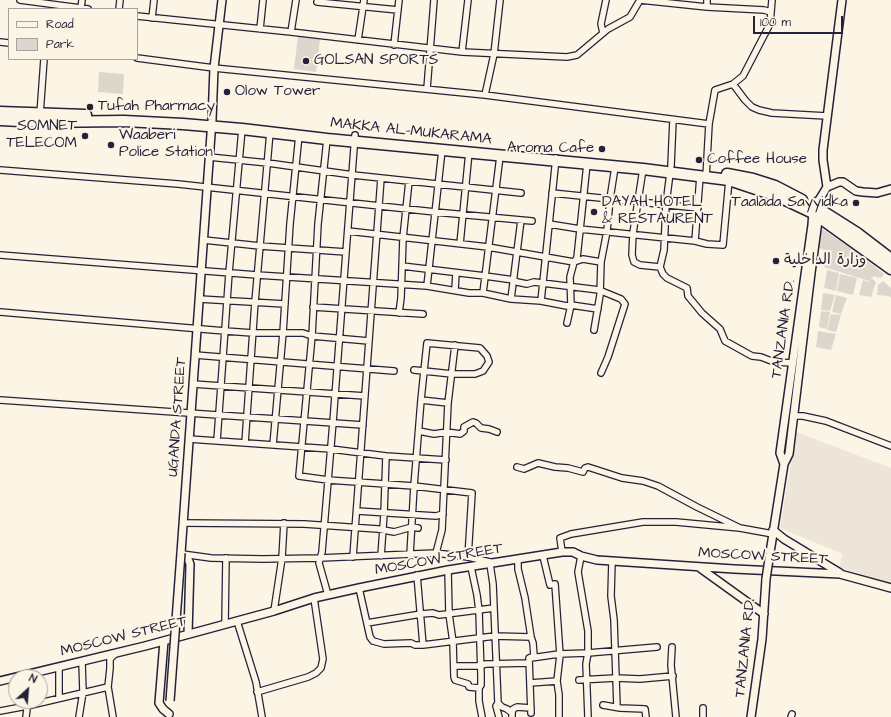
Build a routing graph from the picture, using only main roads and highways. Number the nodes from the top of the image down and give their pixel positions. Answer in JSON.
{"nodes":[{"id":1,"x":0,"y":112,"type":"edge"},
{"id":2,"x":0,"y":120,"type":"edge"},
{"id":3,"x":212,"y":123,"type":"junction"},
{"id":4,"x":355,"y":138,"type":"junction"},
{"id":5,"x":556,"y":159,"type":"junction"},
{"id":6,"x":671,"y":169,"type":"junction"},
{"id":7,"x":705,"y":174,"type":"junction"},
{"id":8,"x":817,"y":209,"type":"junction"},
{"id":9,"x":891,"y":259,"type":"edge"},
{"id":10,"x":891,"y":269,"type":"edge"}],
"edges":[{"from":1,"to":3,"type":"highway","name":"MAKKA AL-MUKARAMA"},
{"from":2,"to":3,"type":"highway","name":"MAKKA AL-MUKARAMA"},
{"from":3,"to":4,"type":"highway","name":"MAKKA AL-MUKARAMA"},
{"from":3,"to":4,"type":"highway","name":"MAKKA AL-MUKARAMA"},
{"from":4,"to":5,"type":"highway","name":"MAKKA AL-MUKARAMA"},
{"from":4,"to":5,"type":"highway","name":"MAKKA AL-MUKARAMA"},
{"from":5,"to":6,"type":"highway","name":"MAKKA AL-MUKARAMA"},
{"from":5,"to":6,"type":"highway","name":"MAKKA AL-MUKARAMA"},
{"from":6,"to":7,"type":"highway","name":"MAKKA AL-MUKARAMA"},
{"from":7,"to":8,"type":"highway","name":"MAKKA AL-MUKARAMA"},
{"from":7,"to":8,"type":"highway","name":"MAKKA AL-MUKARAMA"},
{"from":8,"to":9,"type":"highway"},
{"from":8,"to":10,"type":"highway"}]}
